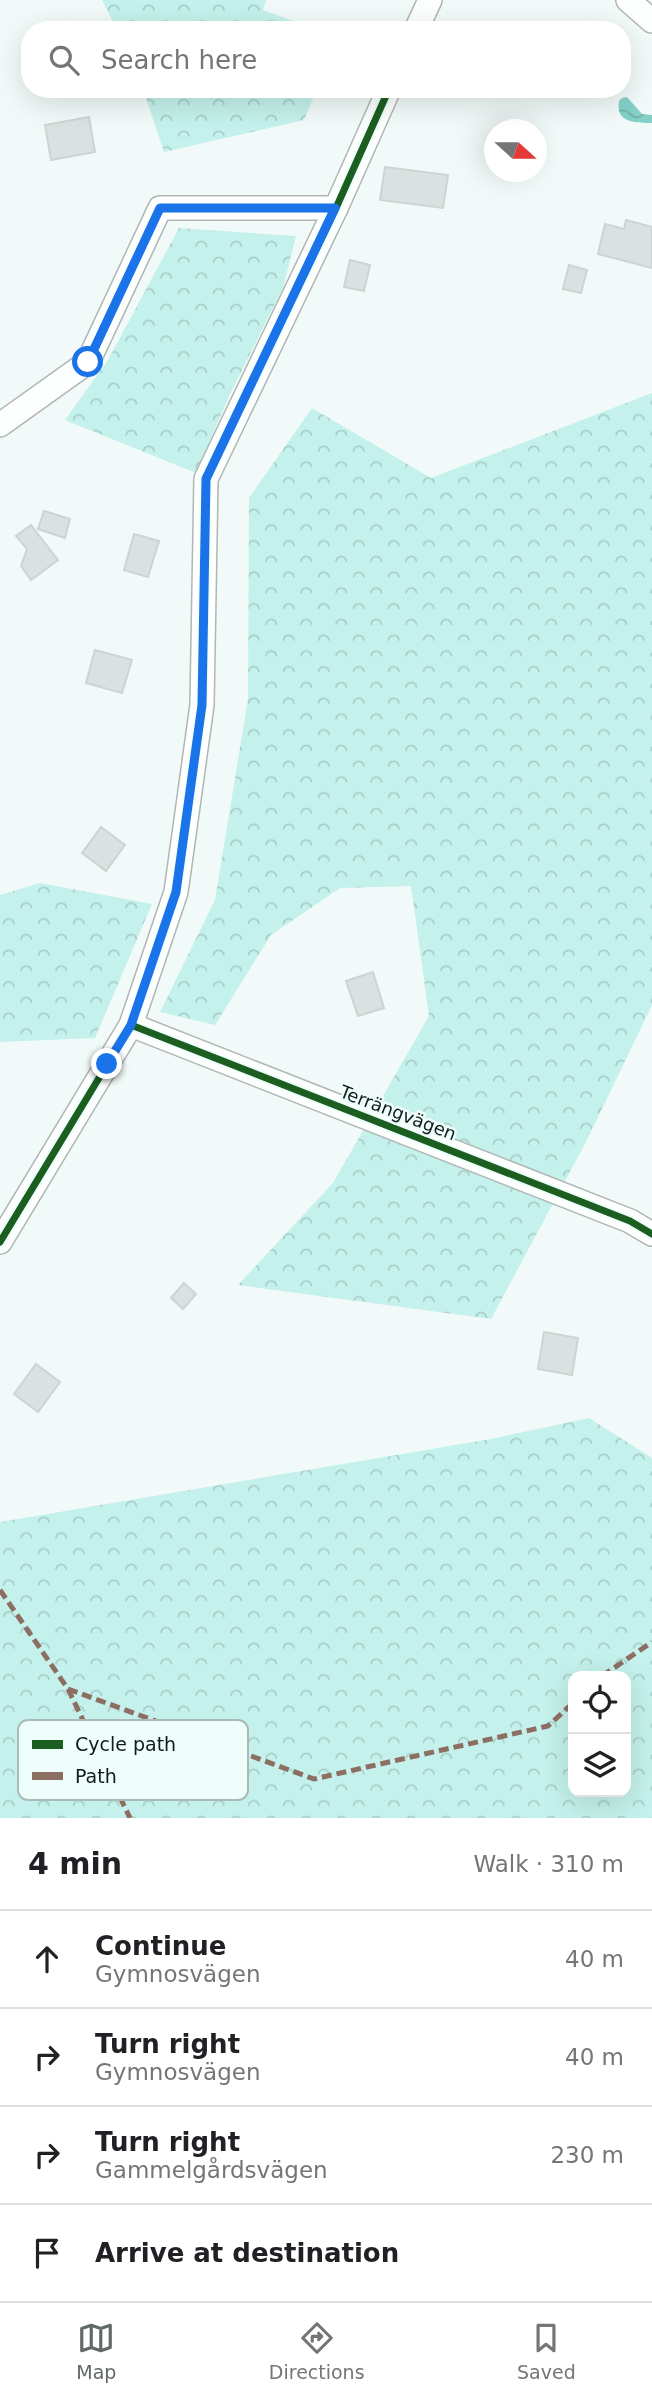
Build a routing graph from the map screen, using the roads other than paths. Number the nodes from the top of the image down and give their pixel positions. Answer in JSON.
{"nodes":[{"id":1,"x":430,"y":0,"type":"edge"},
{"id":2,"x":628,"y":0,"type":"edge"},
{"id":3,"x":650,"y":16,"type":"edge"},
{"id":4,"x":420,"y":21,"type":"edge"},
{"id":5,"x":385,"y":98,"type":"edge"},
{"id":6,"x":335,"y":208,"type":"junction"},
{"id":7,"x":0,"y":425,"type":"edge"},
{"id":8,"x":131,"y":1025,"type":"junction"},
{"id":9,"x":652,"y":1234,"type":"edge"},
{"id":10,"x":0,"y":1242,"type":"edge"}],
"edges":[{"from":1,"to":4,"type":"street"},
{"from":2,"to":3,"type":"street"},
{"from":5,"to":6,"type":"street"},
{"from":6,"to":7,"type":"street"},
{"from":6,"to":8,"type":"street"},
{"from":8,"to":9,"type":"street","name":"Terrängvägen"},
{"from":8,"to":10,"type":"street"}]}
